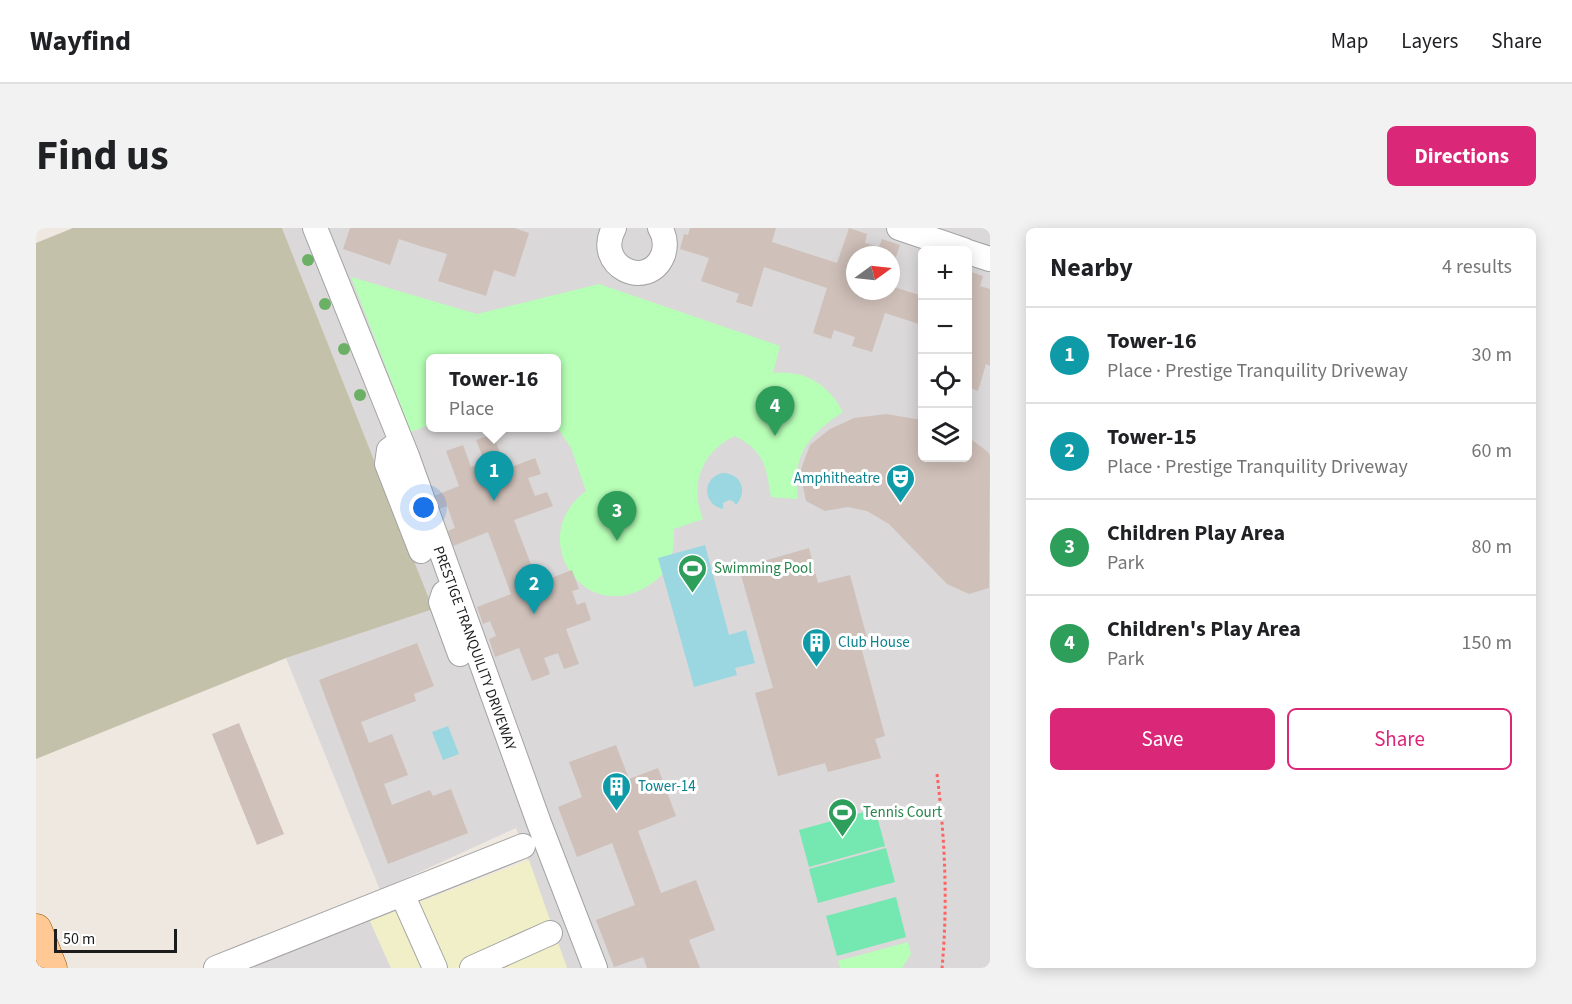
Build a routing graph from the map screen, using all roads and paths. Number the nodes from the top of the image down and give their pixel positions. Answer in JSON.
{"nodes":[{"id":1,"x":315,"y":228,"type":"edge"},
{"id":2,"x":660,"y":228,"type":"edge"},
{"id":3,"x":899,"y":228,"type":"edge"},
{"id":4,"x":607,"y":230,"type":"edge"},
{"id":5,"x":951,"y":246,"type":"edge"},
{"id":6,"x":972,"y":253,"type":"edge"},
{"id":7,"x":990,"y":259,"type":"edge"},
{"id":8,"x":400,"y":442,"type":"junction"},
{"id":9,"x":421,"y":551,"type":"dead end"},
{"id":10,"x":453,"y":588,"type":"junction"},
{"id":11,"x":477,"y":698,"type":"dead end"},
{"id":12,"x":486,"y":727,"type":"dead end"},
{"id":13,"x":937,"y":774,"type":"dead end"},
{"id":14,"x":539,"y":823,"type":"junction"},
{"id":15,"x":523,"y":846,"type":"dead end"},
{"id":16,"x":402,"y":894,"type":"junction"},
{"id":17,"x":570,"y":903,"type":"junction"},
{"id":18,"x":36,"y":930,"type":"edge"},
{"id":19,"x":550,"y":933,"type":"dead end"},
{"id":20,"x":51,"y":968,"type":"edge"},
{"id":21,"x":216,"y":968,"type":"edge"},
{"id":22,"x":435,"y":968,"type":"edge"},
{"id":23,"x":472,"y":968,"type":"edge"},
{"id":24,"x":578,"y":968,"type":"edge"},
{"id":25,"x":595,"y":968,"type":"edge"},
{"id":26,"x":942,"y":968,"type":"edge"}],
"edges":[{"from":1,"to":8,"type":"street","name":"PRESTIGE TRANQUILITY DRIVEWAY"},
{"from":2,"to":4,"type":"street"},
{"from":3,"to":5,"type":"street"},
{"from":6,"to":7,"type":"street"},
{"from":8,"to":9,"type":"street"},
{"from":8,"to":10,"type":"street","name":"PRESTIGE TRANQUILITY DRIVEWAY"},
{"from":10,"to":11,"type":"street"},
{"from":10,"to":14,"type":"street","name":"PRESTIGE TRANQUILITY DRIVEWAY"},
{"from":12,"to":14,"type":"street"},
{"from":13,"to":26,"type":"path"},
{"from":14,"to":17,"type":"street","name":"PRESTIGE TRANQUILITY DRIVEWAY"},
{"from":15,"to":16,"type":"street"},
{"from":16,"to":21,"type":"street"},
{"from":16,"to":22,"type":"street"},
{"from":17,"to":24,"type":"street"},
{"from":17,"to":25,"type":"street","name":"PRESTIGE TRANQUILITY DRIVEWAY"},
{"from":18,"to":20,"type":"main road"},
{"from":19,"to":23,"type":"street"}]}
